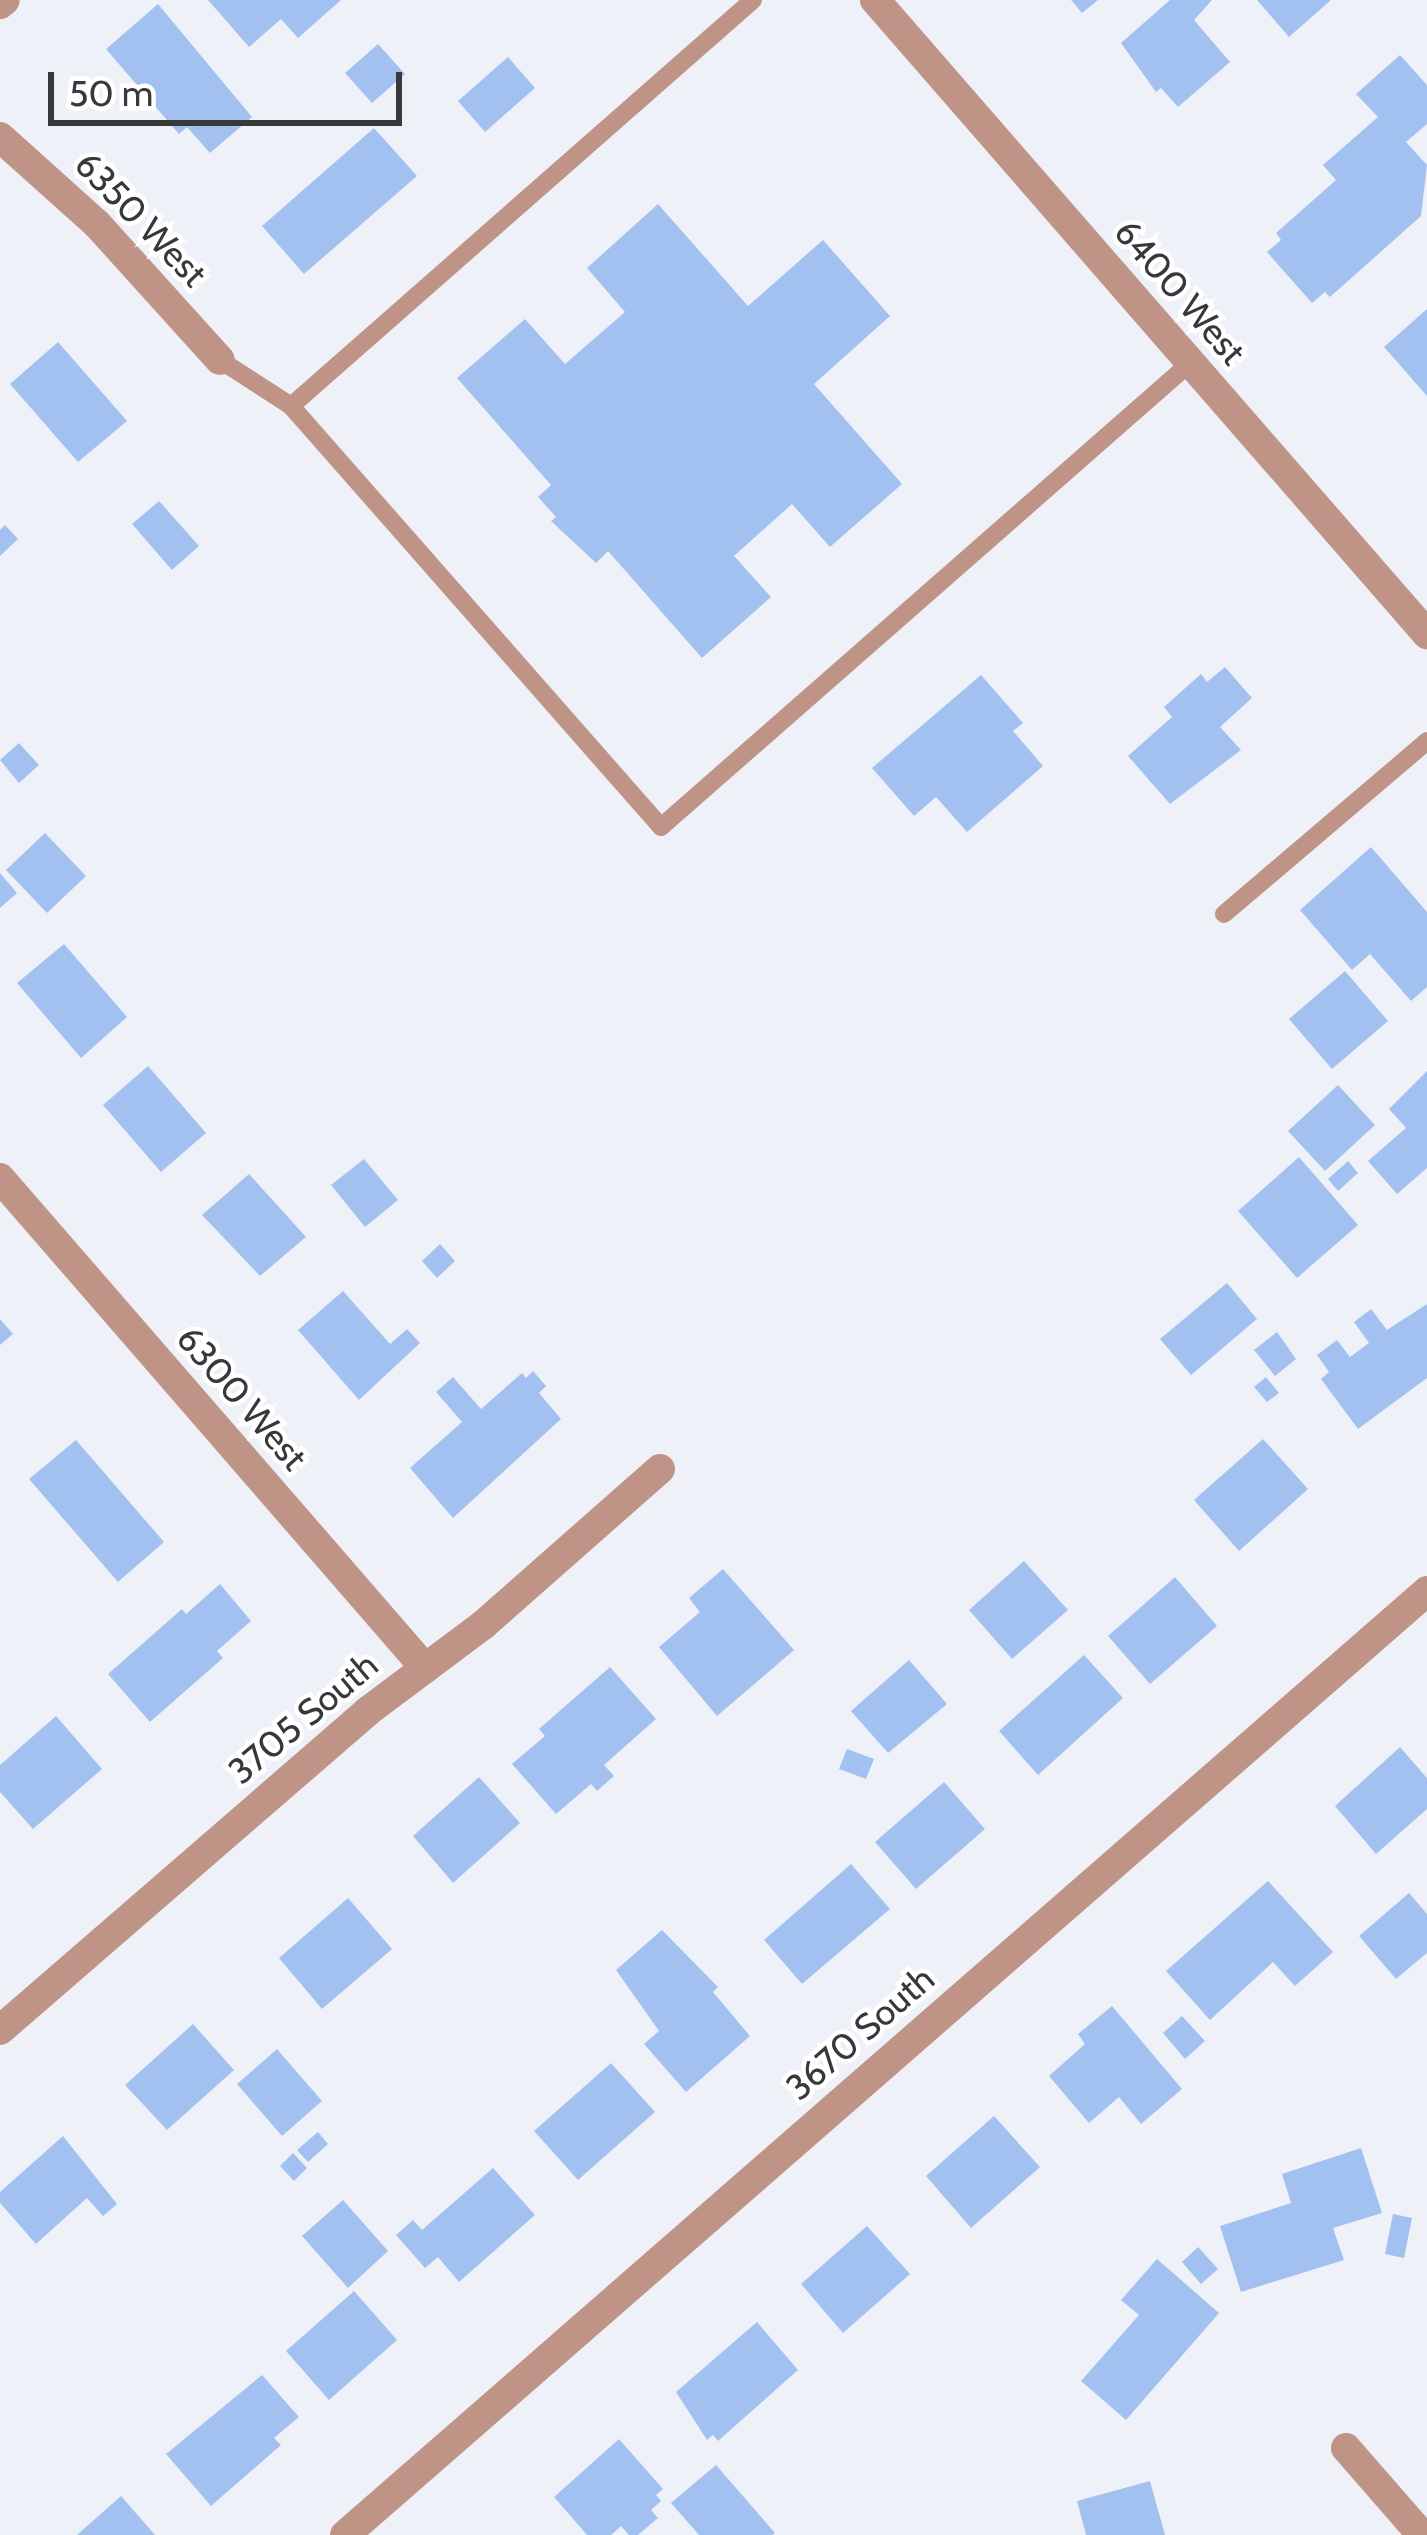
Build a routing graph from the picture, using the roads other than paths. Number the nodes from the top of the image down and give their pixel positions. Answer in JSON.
{"nodes":[{"id":1,"x":753,"y":0,"type":"edge"},
{"id":2,"x":875,"y":0,"type":"edge"},
{"id":3,"x":0,"y":137,"type":"edge"},
{"id":4,"x":220,"y":360,"type":"joint"},
{"id":5,"x":1190,"y":363,"type":"junction"},
{"id":6,"x":291,"y":406,"type":"junction"},
{"id":7,"x":1424,"y":625,"type":"edge"},
{"id":8,"x":1427,"y":741,"type":"edge"},
{"id":9,"x":1223,"y":914,"type":"dead end"},
{"id":10,"x":0,"y":1178,"type":"edge"},
{"id":11,"x":660,"y":1469,"type":"dead end"},
{"id":12,"x":1427,"y":1591,"type":"edge"},
{"id":13,"x":424,"y":1668,"type":"junction"},
{"id":14,"x":0,"y":2030,"type":"edge"},
{"id":15,"x":1346,"y":2448,"type":"dead end"},
{"id":16,"x":345,"y":2535,"type":"edge"},
{"id":17,"x":1422,"y":2535,"type":"edge"}],
"edges":[{"from":1,"to":6,"type":"lane"},
{"from":2,"to":5,"type":"street","name":"6400 West"},
{"from":3,"to":4,"type":"street","name":"6350 West"},
{"from":4,"to":6,"type":"lane"},
{"from":5,"to":6,"type":"lane"},
{"from":5,"to":7,"type":"street","name":"6400 West"},
{"from":8,"to":9,"type":"lane"},
{"from":10,"to":13,"type":"street","name":"6300 West"},
{"from":11,"to":13,"type":"street","name":"3705 South"},
{"from":12,"to":16,"type":"street","name":"3670 South"},
{"from":13,"to":14,"type":"street","name":"3705 South"},
{"from":15,"to":17,"type":"street"}]}
